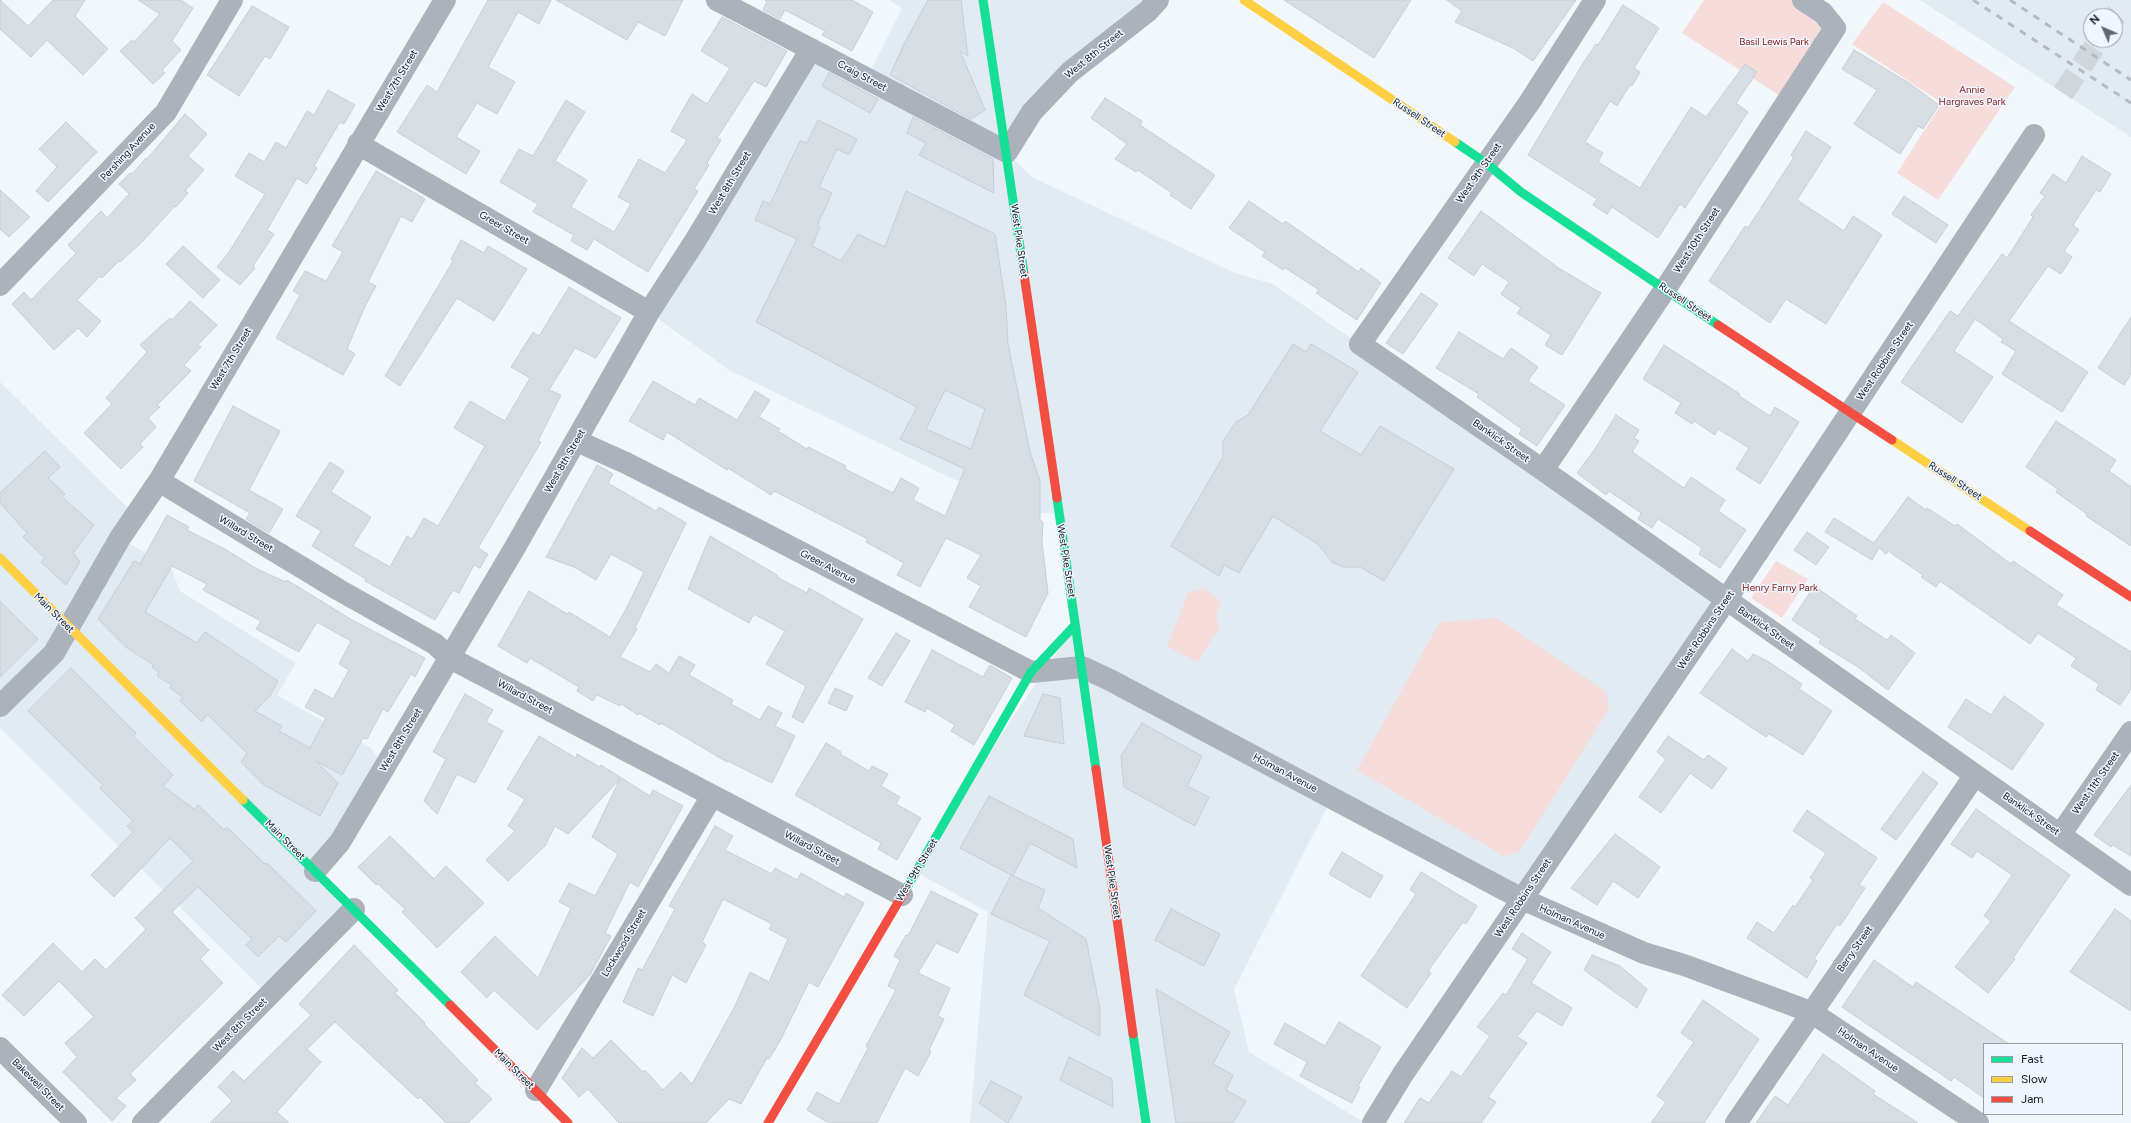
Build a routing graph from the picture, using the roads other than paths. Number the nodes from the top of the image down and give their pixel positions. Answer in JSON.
{"nodes":[{"id":1,"x":232,"y":0,"type":"edge"},
{"id":2,"x":445,"y":0,"type":"edge"},
{"id":3,"x":717,"y":0,"type":"edge"},
{"id":4,"x":983,"y":0,"type":"edge"},
{"id":5,"x":1158,"y":0,"type":"edge"},
{"id":6,"x":1244,"y":0,"type":"edge"},
{"id":7,"x":1595,"y":0,"type":"edge"},
{"id":8,"x":1803,"y":0,"type":"edge"},
{"id":9,"x":811,"y":49,"type":"junction"},
{"id":10,"x":2034,"y":135,"type":"dead end"},
{"id":11,"x":358,"y":144,"type":"junction"},
{"id":12,"x":1007,"y":152,"type":"junction"},
{"id":13,"x":1486,"y":163,"type":"junction"},
{"id":14,"x":0,"y":285,"type":"edge"},
{"id":15,"x":1666,"y":288,"type":"junction"},
{"id":16,"x":649,"y":312,"type":"junction"},
{"id":17,"x":1360,"y":344,"type":"joint"},
{"id":18,"x":1850,"y":413,"type":"junction"},
{"id":19,"x":577,"y":441,"type":"junction"},
{"id":20,"x":1543,"y":470,"type":"junction"},
{"id":21,"x":159,"y":481,"type":"junction"},
{"id":22,"x":0,"y":558,"type":"edge"},
{"id":23,"x":2131,"y":598,"type":"edge"},
{"id":24,"x":1726,"y":600,"type":"junction"},
{"id":25,"x":1076,"y":625,"type":"junction"},
{"id":26,"x":69,"y":628,"type":"junction"},
{"id":27,"x":450,"y":658,"type":"junction"},
{"id":28,"x":1082,"y":667,"type":"junction"},
{"id":29,"x":1031,"y":672,"type":"junction"},
{"id":30,"x":0,"y":706,"type":"edge"},
{"id":31,"x":2131,"y":732,"type":"edge"},
{"id":32,"x":1975,"y":775,"type":"junction"},
{"id":33,"x":712,"y":796,"type":"junction"},
{"id":34,"x":2060,"y":835,"type":"junction"},
{"id":35,"x":315,"y":871,"type":"junction"},
{"id":36,"x":2131,"y":886,"type":"edge"},
{"id":37,"x":902,"y":895,"type":"junction"},
{"id":38,"x":1522,"y":899,"type":"junction"},
{"id":39,"x":354,"y":909,"type":"junction"},
{"id":40,"x":1811,"y":1012,"type":"junction"},
{"id":41,"x":0,"y":1048,"type":"edge"},
{"id":42,"x":536,"y":1090,"type":"junction"},
{"id":43,"x":76,"y":1123,"type":"edge"},
{"id":44,"x":143,"y":1123,"type":"edge"},
{"id":45,"x":568,"y":1123,"type":"edge"},
{"id":46,"x":768,"y":1123,"type":"edge"},
{"id":47,"x":1146,"y":1123,"type":"edge"},
{"id":48,"x":1373,"y":1123,"type":"edge"},
{"id":49,"x":1736,"y":1123,"type":"edge"},
{"id":50,"x":1978,"y":1123,"type":"edge"}],
"edges":[{"from":1,"to":14,"type":"street","name":"Pershing Avenue"},
{"from":2,"to":11,"type":"street","name":"West 7th Street"},
{"from":3,"to":9,"type":"street","name":"Craig Street"},
{"from":4,"to":12,"type":"main road","name":"West Pike Street"},
{"from":5,"to":12,"type":"street","name":"West 8th Street"},
{"from":6,"to":13,"type":"main road","name":"Russell Street"},
{"from":7,"to":13,"type":"street","name":"West 9th Street"},
{"from":8,"to":15,"type":"street","name":"West 10th Street"},
{"from":9,"to":12,"type":"street","name":"Craig Street"},
{"from":9,"to":16,"type":"street","name":"West 8th Street"},
{"from":10,"to":18,"type":"street","name":"West Robbins Street"},
{"from":11,"to":16,"type":"street","name":"Greer Street"},
{"from":11,"to":21,"type":"street","name":"West 7th Street"},
{"from":12,"to":25,"type":"main road","name":"West Pike Street"},
{"from":13,"to":15,"type":"main road","name":"Russell Street"},
{"from":13,"to":17,"type":"street","name":"West 9th Street"},
{"from":15,"to":18,"type":"main road","name":"Russell Street"},
{"from":15,"to":20,"type":"street","name":"West 10th Street"},
{"from":16,"to":19,"type":"street","name":"West 8th Street"},
{"from":17,"to":20,"type":"street","name":"Banklick Street"},
{"from":18,"to":23,"type":"main road","name":"Russell Street"},
{"from":18,"to":24,"type":"street","name":"West Robbins Street"},
{"from":19,"to":27,"type":"street","name":"West 8th Street"},
{"from":19,"to":29,"type":"street","name":"Greer Avenue"},
{"from":20,"to":24,"type":"street","name":"Banklick Street"},
{"from":21,"to":26,"type":"street","name":"West 7th Street"},
{"from":21,"to":27,"type":"street","name":"Willard Street"},
{"from":22,"to":26,"type":"main road","name":"Main Street"},
{"from":24,"to":32,"type":"street","name":"Banklick Street"},
{"from":24,"to":38,"type":"street","name":"West Robbins Street"},
{"from":25,"to":28,"type":"main road","name":"West Pike Street"},
{"from":25,"to":29,"type":"main road","name":"West 9th Street"},
{"from":26,"to":30,"type":"street","name":"West 7th Street"},
{"from":26,"to":35,"type":"main road","name":"Main Street"},
{"from":27,"to":33,"type":"street","name":"Willard Street"},
{"from":27,"to":35,"type":"street","name":"West 8th Street"},
{"from":28,"to":29,"type":"street"},
{"from":28,"to":38,"type":"street","name":"Holman Avenue"},
{"from":28,"to":47,"type":"main road","name":"West Pike Street"},
{"from":29,"to":37,"type":"main road","name":"West 9th Street"},
{"from":31,"to":34,"type":"street","name":"West 11th Street"},
{"from":32,"to":34,"type":"street","name":"Banklick Street"},
{"from":32,"to":40,"type":"street","name":"Berry Street"},
{"from":33,"to":37,"type":"street","name":"Willard Street"},
{"from":33,"to":42,"type":"street","name":"Lockwood Street"},
{"from":34,"to":36,"type":"street","name":"Banklick Street"},
{"from":35,"to":39,"type":"main road","name":"Main Street"},
{"from":37,"to":46,"type":"main road","name":"West 9th Street"},
{"from":38,"to":40,"type":"street","name":"Holman Avenue"},
{"from":38,"to":48,"type":"street","name":"West Robbins Street"},
{"from":39,"to":42,"type":"main road","name":"Main Street"},
{"from":39,"to":44,"type":"street","name":"West 8th Street"},
{"from":40,"to":49,"type":"street","name":"Berry Street"},
{"from":40,"to":50,"type":"street","name":"Holman Avenue"},
{"from":41,"to":43,"type":"street","name":"Bakewell Street"},
{"from":42,"to":45,"type":"main road","name":"Main Street"}]}
